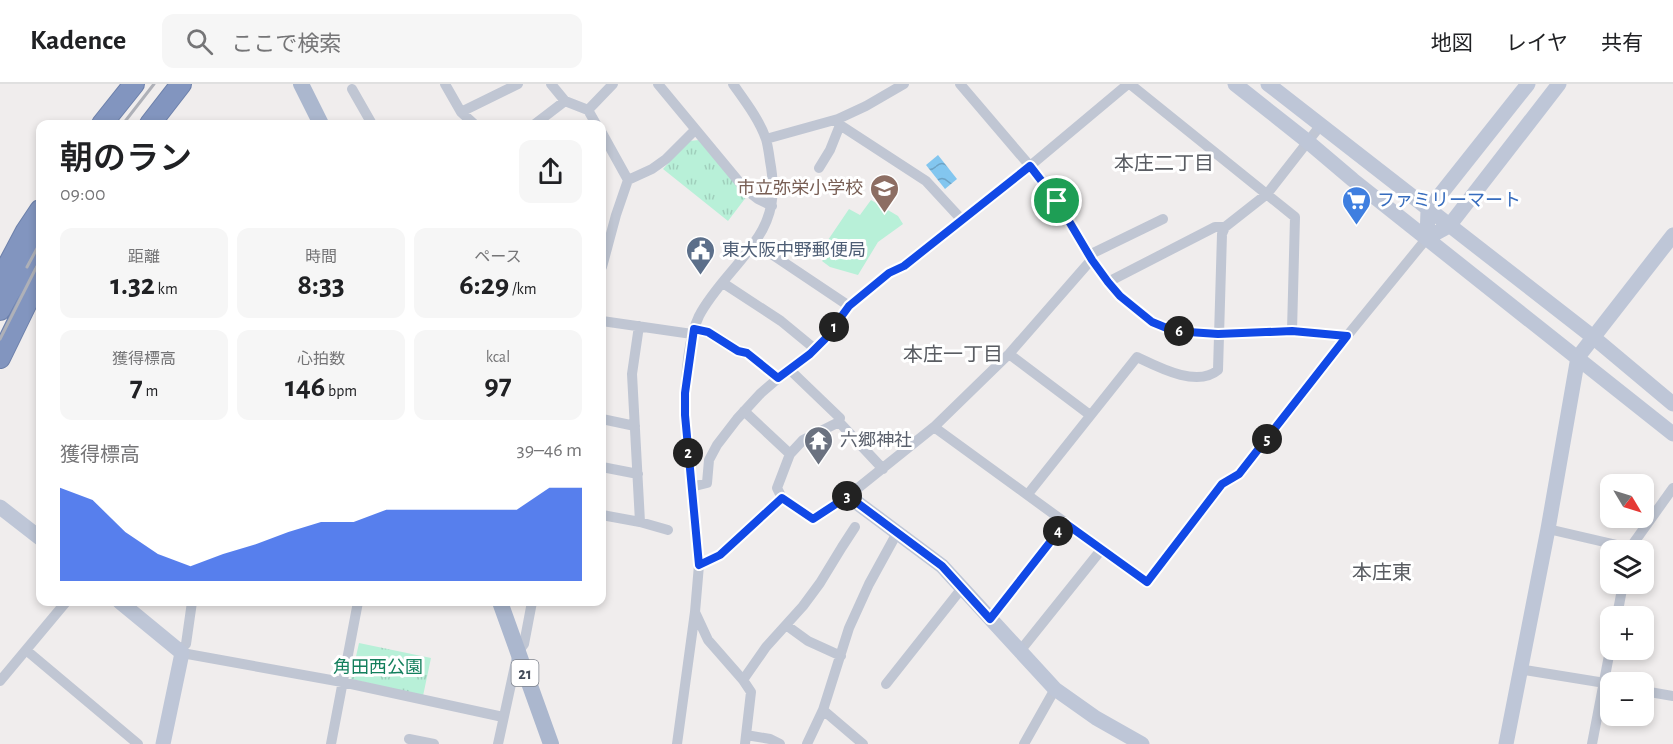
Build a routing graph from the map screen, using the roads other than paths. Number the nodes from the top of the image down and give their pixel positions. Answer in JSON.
{"nodes":[{"id":1,"x":149,"y":84,"type":"edge"},
{"id":2,"x":167,"y":84,"type":"edge"},
{"id":3,"x":181,"y":84,"type":"edge"},
{"id":4,"x":301,"y":84,"type":"edge"},
{"id":5,"x":445,"y":84,"type":"edge"},
{"id":6,"x":551,"y":84,"type":"edge"},
{"id":7,"x":613,"y":84,"type":"edge"},
{"id":8,"x":658,"y":84,"type":"edge"},
{"id":9,"x":733,"y":84,"type":"edge"},
{"id":10,"x":904,"y":84,"type":"edge"},
{"id":11,"x":960,"y":84,"type":"edge"},
{"id":12,"x":1235,"y":84,"type":"edge"},
{"id":13,"x":1268,"y":84,"type":"edge"},
{"id":14,"x":1528,"y":84,"type":"edge"},
{"id":15,"x":1558,"y":84,"type":"edge"},
{"id":16,"x":510,"y":86,"type":"edge"},
{"id":17,"x":1124,"y":86,"type":"edge"},
{"id":18,"x":125,"y":89,"type":"edge"},
{"id":19,"x":352,"y":89,"type":"dead end"},
{"id":20,"x":565,"y":102,"type":"junction"},
{"id":21,"x":588,"y":110,"type":"junction"},
{"id":22,"x":461,"y":112,"type":"junction"},
{"id":23,"x":105,"y":120,"type":"edge"},
{"id":24,"x":121,"y":120,"type":"edge"},
{"id":25,"x":139,"y":120,"type":"edge"},
{"id":26,"x":153,"y":120,"type":"edge"},
{"id":27,"x":319,"y":120,"type":"edge"},
{"id":28,"x":370,"y":120,"type":"edge"},
{"id":29,"x":469,"y":120,"type":"edge"},
{"id":30,"x":544,"y":120,"type":"edge"},
{"id":31,"x":594,"y":120,"type":"edge"},
{"id":32,"x":839,"y":122,"type":"junction"},
{"id":33,"x":1320,"y":126,"type":"junction"},
{"id":34,"x":695,"y":130,"type":"junction"},
{"id":35,"x":766,"y":139,"type":"junction"},
{"id":36,"x":606,"y":141,"type":"edge"},
{"id":37,"x":1307,"y":141,"type":"junction"},
{"id":38,"x":1030,"y":166,"type":"junction"},
{"id":39,"x":819,"y":168,"type":"dead end"},
{"id":40,"x":628,"y":180,"type":"junction"},
{"id":41,"x":1267,"y":194,"type":"junction"},
{"id":42,"x":772,"y":206,"type":"junction"},
{"id":43,"x":1428,"y":210,"type":"junction"},
{"id":44,"x":36,"y":216,"type":"edge"},
{"id":45,"x":1163,"y":219,"type":"dead end"},
{"id":46,"x":962,"y":220,"type":"junction"},
{"id":47,"x":1449,"y":226,"type":"junction"},
{"id":48,"x":1225,"y":228,"type":"junction"},
{"id":49,"x":1673,"y":235,"type":"edge"},
{"id":50,"x":1427,"y":238,"type":"junction"},
{"id":51,"x":36,"y":243,"type":"edge"},
{"id":52,"x":606,"y":243,"type":"edge"},
{"id":53,"x":754,"y":243,"type":"junction"},
{"id":54,"x":1091,"y":257,"type":"junction"},
{"id":55,"x":36,"y":271,"type":"edge"},
{"id":56,"x":0,"y":280,"type":"edge"},
{"id":57,"x":1108,"y":282,"type":"junction"},
{"id":58,"x":723,"y":283,"type":"junction"},
{"id":59,"x":36,"y":284,"type":"edge"},
{"id":60,"x":849,"y":306,"type":"junction"},
{"id":61,"x":0,"y":310,"type":"edge"},
{"id":62,"x":606,"y":322,"type":"edge"},
{"id":63,"x":639,"y":326,"type":"junction"},
{"id":64,"x":1292,"y":331,"type":"junction"},
{"id":65,"x":693,"y":332,"type":"junction"},
{"id":66,"x":1218,"y":334,"type":"junction"},
{"id":67,"x":1347,"y":336,"type":"junction"},
{"id":68,"x":1593,"y":337,"type":"junction"},
{"id":69,"x":0,"y":340,"type":"edge"},
{"id":70,"x":815,"y":349,"type":"junction"},
{"id":71,"x":1009,"y":354,"type":"junction"},
{"id":72,"x":1578,"y":357,"type":"junction"},
{"id":73,"x":0,"y":358,"type":"edge"},
{"id":74,"x":789,"y":369,"type":"junction"},
{"id":75,"x":778,"y":378,"type":"junction"},
{"id":76,"x":1673,"y":404,"type":"edge"},
{"id":77,"x":744,"y":411,"type":"junction"},
{"id":78,"x":1090,"y":415,"type":"junction"},
{"id":79,"x":606,"y":420,"type":"edge"},
{"id":80,"x":839,"y":422,"type":"junction"},
{"id":81,"x":635,"y":426,"type":"junction"},
{"id":82,"x":934,"y":427,"type":"junction"},
{"id":83,"x":1673,"y":434,"type":"edge"},
{"id":84,"x":790,"y":454,"type":"junction"},
{"id":85,"x":606,"y":468,"type":"edge"},
{"id":86,"x":883,"y":469,"type":"junction"},
{"id":87,"x":638,"y":474,"type":"junction"},
{"id":88,"x":691,"y":486,"type":"junction"},
{"id":89,"x":1673,"y":488,"type":"edge"},
{"id":90,"x":1028,"y":494,"type":"junction"},
{"id":91,"x":848,"y":496,"type":"junction"},
{"id":92,"x":782,"y":498,"type":"junction"},
{"id":93,"x":0,"y":507,"type":"edge"},
{"id":94,"x":606,"y":516,"type":"edge"},
{"id":95,"x":640,"y":522,"type":"junction"},
{"id":96,"x":1065,"y":523,"type":"junction"},
{"id":97,"x":855,"y":527,"type":"dead end"},
{"id":98,"x":668,"y":530,"type":"dead end"},
{"id":99,"x":1548,"y":530,"type":"junction"},
{"id":100,"x":897,"y":533,"type":"junction"},
{"id":101,"x":36,"y":535,"type":"edge"},
{"id":102,"x":1635,"y":540,"type":"edge"},
{"id":103,"x":1600,"y":542,"type":"edge"},
{"id":104,"x":1101,"y":550,"type":"junction"},
{"id":105,"x":699,"y":565,"type":"junction"},
{"id":106,"x":962,"y":588,"type":"junction"},
{"id":107,"x":63,"y":606,"type":"edge"},
{"id":108,"x":125,"y":606,"type":"edge"},
{"id":109,"x":191,"y":606,"type":"edge"},
{"id":110,"x":357,"y":606,"type":"edge"},
{"id":111,"x":501,"y":606,"type":"edge"},
{"id":112,"x":531,"y":606,"type":"edge"},
{"id":113,"x":695,"y":612,"type":"junction"},
{"id":114,"x":990,"y":619,"type":"junction"},
{"id":115,"x":786,"y":625,"type":"junction"},
{"id":116,"x":26,"y":650,"type":"junction"},
{"id":117,"x":1020,"y":651,"type":"junction"},
{"id":118,"x":181,"y":652,"type":"junction"},
{"id":119,"x":518,"y":652,"type":"junction"},
{"id":120,"x":841,"y":656,"type":"junction"},
{"id":121,"x":1519,"y":669,"type":"junction"},
{"id":122,"x":743,"y":680,"type":"junction"},
{"id":123,"x":0,"y":681,"type":"edge"},
{"id":124,"x":342,"y":682,"type":"junction"},
{"id":125,"x":1600,"y":683,"type":"edge"},
{"id":126,"x":886,"y":684,"type":"dead end"},
{"id":127,"x":1055,"y":689,"type":"junction"},
{"id":128,"x":1654,"y":693,"type":"edge"},
{"id":129,"x":1673,"y":696,"type":"edge"},
{"id":130,"x":823,"y":710,"type":"junction"},
{"id":131,"x":1600,"y":712,"type":"edge"},
{"id":132,"x":503,"y":717,"type":"junction"},
{"id":133,"x":409,"y":739,"type":"dead end"},
{"id":134,"x":745,"y":740,"type":"edge"},
{"id":135,"x":138,"y":744,"type":"edge"},
{"id":136,"x":163,"y":744,"type":"edge"},
{"id":137,"x":331,"y":744,"type":"edge"},
{"id":138,"x":434,"y":744,"type":"edge"},
{"id":139,"x":498,"y":744,"type":"edge"},
{"id":140,"x":551,"y":744,"type":"edge"},
{"id":141,"x":677,"y":744,"type":"edge"},
{"id":142,"x":780,"y":744,"type":"edge"},
{"id":143,"x":807,"y":744,"type":"edge"},
{"id":144,"x":863,"y":744,"type":"edge"},
{"id":145,"x":1024,"y":744,"type":"edge"},
{"id":146,"x":1142,"y":744,"type":"edge"},
{"id":147,"x":1506,"y":744,"type":"edge"},
{"id":148,"x":1592,"y":744,"type":"edge"}],
"edges":[{"from":1,"to":24,"type":"highway"},
{"from":2,"to":25,"type":"highway"},
{"from":3,"to":26,"type":"highway"},
{"from":4,"to":27,"type":"main road"},
{"from":5,"to":22,"type":"street"},
{"from":6,"to":20,"type":"street"},
{"from":7,"to":21,"type":"street"},
{"from":8,"to":34,"type":"street"},
{"from":9,"to":35,"type":"street"},
{"from":10,"to":32,"type":"street"},
{"from":11,"to":38,"type":"street"},
{"from":12,"to":37,"type":"street"},
{"from":13,"to":33,"type":"street"},
{"from":14,"to":43,"type":"street"},
{"from":15,"to":47,"type":"street"},
{"from":16,"to":22,"type":"street"},
{"from":17,"to":38,"type":"street"},
{"from":17,"to":41,"type":"street"},
{"from":18,"to":23,"type":"highway"},
{"from":19,"to":28,"type":"street"},
{"from":20,"to":21,"type":"street"},
{"from":20,"to":30,"type":"street"},
{"from":21,"to":31,"type":"street"},
{"from":22,"to":29,"type":"street"},
{"from":32,"to":35,"type":"street"},
{"from":32,"to":39,"type":"street"},
{"from":32,"to":46,"type":"street"},
{"from":33,"to":37,"type":"street"},
{"from":33,"to":43,"type":"street"},
{"from":34,"to":40,"type":"street"},
{"from":34,"to":42,"type":"street"},
{"from":35,"to":42,"type":"street"},
{"from":36,"to":40,"type":"street"},
{"from":37,"to":41,"type":"street"},
{"from":37,"to":50,"type":"street"},
{"from":38,"to":46,"type":"street"},
{"from":38,"to":54,"type":"street"},
{"from":40,"to":52,"type":"street"},
{"from":41,"to":48,"type":"street"},
{"from":41,"to":64,"type":"street"},
{"from":42,"to":53,"type":"street"},
{"from":43,"to":47,"type":"street"},
{"from":43,"to":50,"type":"street"},
{"from":44,"to":56,"type":"highway"},
{"from":45,"to":54,"type":"street"},
{"from":46,"to":60,"type":"street"},
{"from":47,"to":50,"type":"street"},
{"from":47,"to":68,"type":"street"},
{"from":48,"to":57,"type":"street"},
{"from":48,"to":66,"type":"street"},
{"from":49,"to":68,"type":"street"},
{"from":50,"to":67,"type":"street"},
{"from":50,"to":72,"type":"street"},
{"from":51,"to":61,"type":"highway"},
{"from":53,"to":58,"type":"street"},
{"from":53,"to":60,"type":"street"},
{"from":54,"to":57,"type":"street"},
{"from":54,"to":71,"type":"street"},
{"from":55,"to":69,"type":"highway"},
{"from":57,"to":66,"type":"street"},
{"from":58,"to":65,"type":"street"},
{"from":58,"to":70,"type":"street"},
{"from":59,"to":73,"type":"highway"},
{"from":60,"to":70,"type":"street"},
{"from":62,"to":63,"type":"street"},
{"from":63,"to":65,"type":"street"},
{"from":63,"to":81,"type":"street"},
{"from":64,"to":66,"type":"street"},
{"from":64,"to":67,"type":"street"},
{"from":65,"to":75,"type":"street"},
{"from":65,"to":88,"type":"street"},
{"from":66,"to":78,"type":"street"},
{"from":67,"to":104,"type":"street"},
{"from":68,"to":72,"type":"street"},
{"from":68,"to":76,"type":"street"},
{"from":70,"to":74,"type":"street"},
{"from":71,"to":78,"type":"street"},
{"from":71,"to":82,"type":"street"},
{"from":72,"to":83,"type":"street"},
{"from":72,"to":99,"type":"street"},
{"from":74,"to":75,"type":"street"},
{"from":74,"to":80,"type":"street"},
{"from":75,"to":77,"type":"street"},
{"from":77,"to":84,"type":"street"},
{"from":77,"to":88,"type":"street"},
{"from":78,"to":90,"type":"street"},
{"from":79,"to":81,"type":"street"},
{"from":80,"to":84,"type":"street"},
{"from":80,"to":86,"type":"street"},
{"from":81,"to":87,"type":"street"},
{"from":82,"to":86,"type":"street"},
{"from":82,"to":90,"type":"street"},
{"from":84,"to":92,"type":"street"},
{"from":85,"to":87,"type":"street"},
{"from":86,"to":91,"type":"street"},
{"from":87,"to":95,"type":"street"},
{"from":88,"to":105,"type":"street"},
{"from":89,"to":102,"type":"street"},
{"from":90,"to":96,"type":"street"},
{"from":91,"to":92,"type":"street"},
{"from":91,"to":100,"type":"street"},
{"from":92,"to":105,"type":"street"},
{"from":93,"to":101,"type":"street"},
{"from":94,"to":95,"type":"street"},
{"from":95,"to":98,"type":"street"},
{"from":96,"to":104,"type":"street"},
{"from":96,"to":114,"type":"street"},
{"from":97,"to":115,"type":"street"},
{"from":99,"to":103,"type":"street"},
{"from":99,"to":121,"type":"street"},
{"from":100,"to":106,"type":"street"},
{"from":100,"to":120,"type":"street"},
{"from":104,"to":117,"type":"street"},
{"from":105,"to":113,"type":"street"},
{"from":106,"to":114,"type":"street"},
{"from":106,"to":126,"type":"street"},
{"from":107,"to":116,"type":"street"},
{"from":108,"to":118,"type":"street"},
{"from":109,"to":118,"type":"street"},
{"from":110,"to":124,"type":"street"},
{"from":111,"to":119,"type":"main road","number":"21"},
{"from":112,"to":119,"type":"street"},
{"from":113,"to":122,"type":"street"},
{"from":113,"to":141,"type":"street"},
{"from":114,"to":117,"type":"street"},
{"from":115,"to":120,"type":"street"},
{"from":115,"to":122,"type":"street"},
{"from":116,"to":123,"type":"street"},
{"from":116,"to":135,"type":"street"},
{"from":117,"to":127,"type":"street"},
{"from":118,"to":124,"type":"street"},
{"from":118,"to":136,"type":"street"},
{"from":119,"to":132,"type":"street"},
{"from":119,"to":140,"type":"main road","number":"21"},
{"from":120,"to":130,"type":"street"},
{"from":121,"to":125,"type":"street"},
{"from":121,"to":147,"type":"street"},
{"from":122,"to":134,"type":"street"},
{"from":124,"to":132,"type":"street"},
{"from":124,"to":137,"type":"street"},
{"from":127,"to":145,"type":"street"},
{"from":127,"to":146,"type":"street"},
{"from":128,"to":129,"type":"street"},
{"from":130,"to":143,"type":"street"},
{"from":130,"to":144,"type":"street"},
{"from":131,"to":148,"type":"street"},
{"from":132,"to":139,"type":"street"},
{"from":133,"to":138,"type":"street"},
{"from":134,"to":142,"type":"street"}]}
